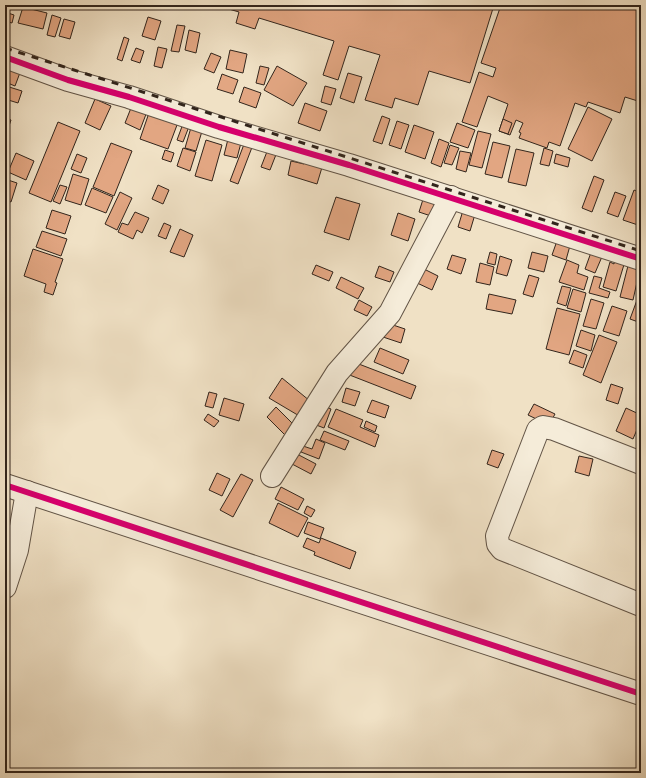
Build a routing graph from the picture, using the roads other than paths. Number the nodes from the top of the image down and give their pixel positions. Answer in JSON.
{"nodes":[{"id":1,"x":5,"y":57,"type":"edge"},
{"id":2,"x":451,"y":197,"type":"junction"},
{"id":3,"x":641,"y":259,"type":"edge"},
{"id":4,"x":641,"y":463,"type":"edge"},
{"id":5,"x":272,"y":476,"type":"dead end"},
{"id":6,"x":5,"y":485,"type":"edge"},
{"id":7,"x":27,"y":492,"type":"junction"},
{"id":8,"x":5,"y":587,"type":"edge"},
{"id":9,"x":641,"y":606,"type":"edge"},
{"id":10,"x":641,"y":694,"type":"edge"}],
"edges":[{"from":1,"to":2,"type":"street"},
{"from":2,"to":3,"type":"street"},
{"from":2,"to":5,"type":"street"},
{"from":4,"to":9,"type":"street"},
{"from":6,"to":7,"type":"street"},
{"from":7,"to":8,"type":"street"},
{"from":7,"to":10,"type":"street"}]}
